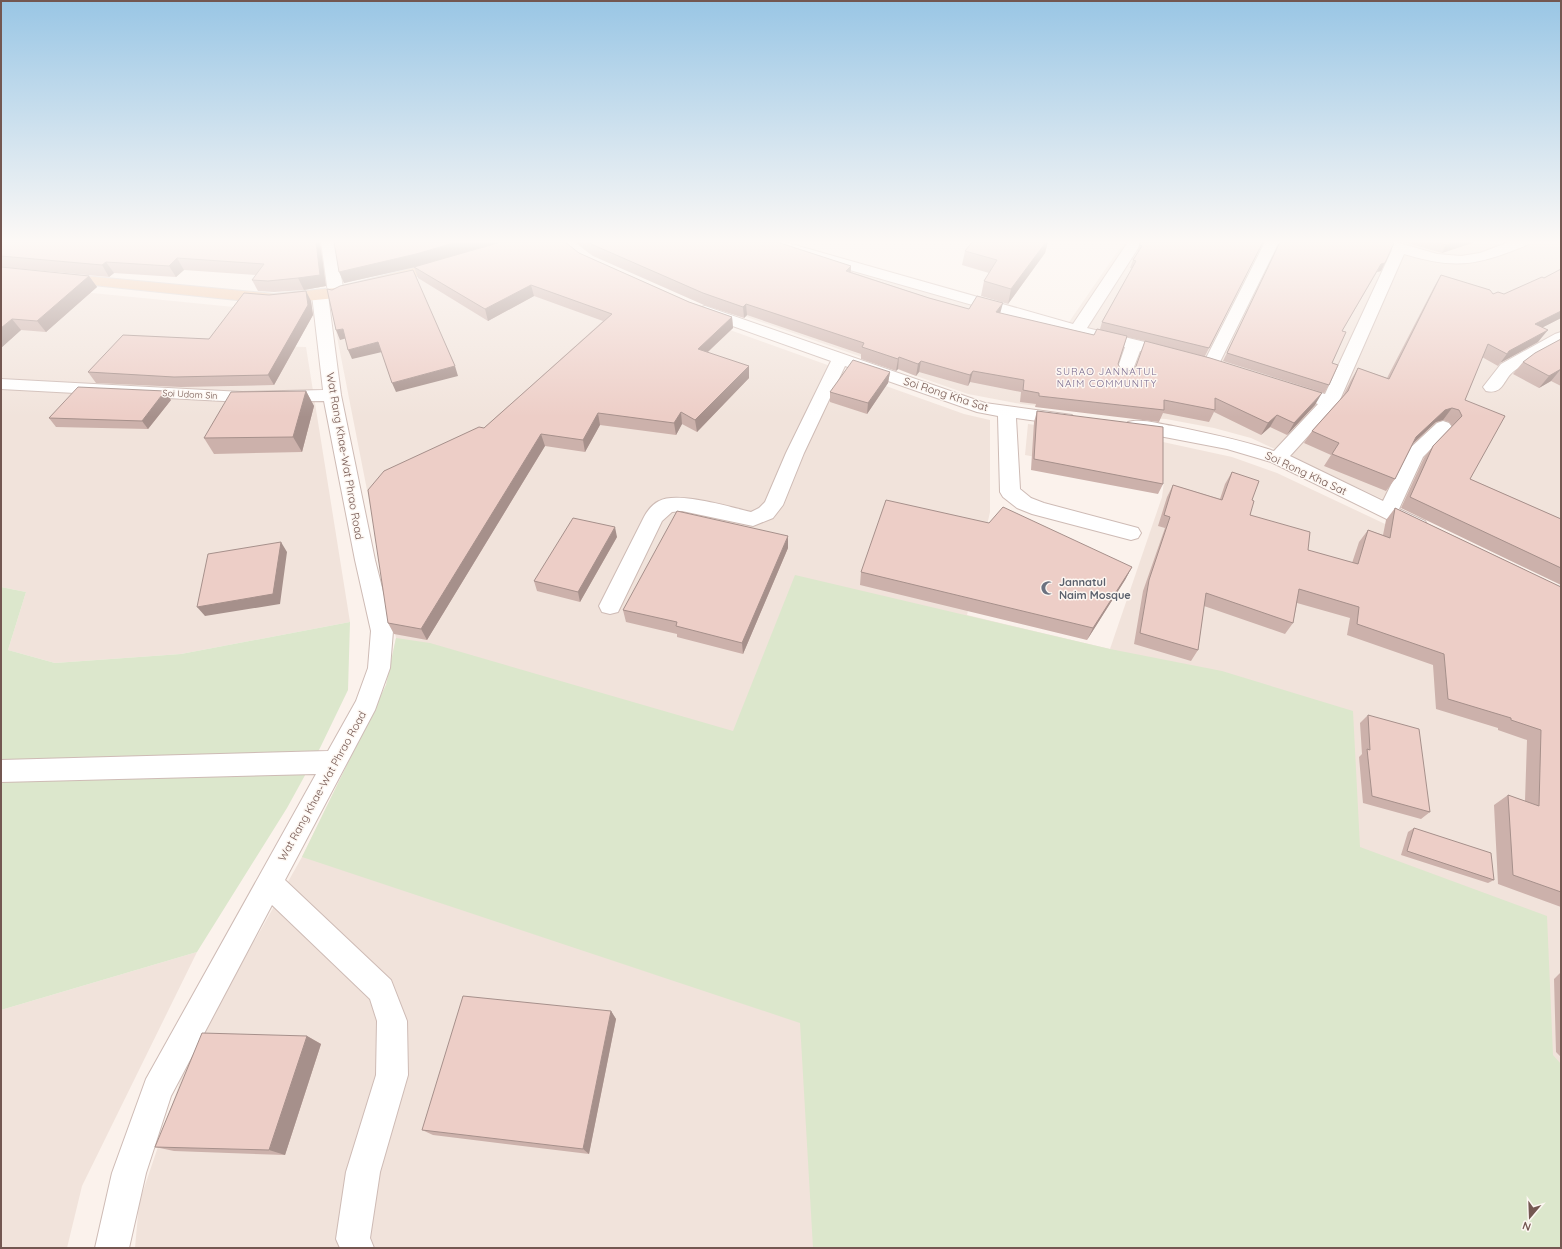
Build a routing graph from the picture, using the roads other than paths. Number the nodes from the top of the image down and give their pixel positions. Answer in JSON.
{"nodes":[{"id":1,"x":328,"y":300,"type":"edge"},
{"id":2,"x":972,"y":300,"type":"edge"},
{"id":3,"x":1097,"y":300,"type":"edge"},
{"id":4,"x":1240,"y":300,"type":"edge"},
{"id":5,"x":1376,"y":300,"type":"edge"},
{"id":6,"x":690,"y":306,"type":"edge"},
{"id":7,"x":1077,"y":330,"type":"junction"},
{"id":8,"x":1559,"y":339,"type":"edge"},
{"id":9,"x":1134,"y":345,"type":"junction"},
{"id":10,"x":840,"y":359,"type":"junction"},
{"id":11,"x":1123,"y":376,"type":"edge"},
{"id":12,"x":1,"y":384,"type":"edge"},
{"id":13,"x":1278,"y":386,"type":"edge"},
{"id":14,"x":1492,"y":387,"type":"dead end"},
{"id":15,"x":332,"y":395,"type":"junction"},
{"id":16,"x":1330,"y":402,"type":"junction"},
{"id":17,"x":1007,"y":412,"type":"junction"},
{"id":18,"x":1086,"y":421,"type":"edge"},
{"id":19,"x":1117,"y":424,"type":"edge"},
{"id":20,"x":1443,"y":426,"type":"edge"},
{"id":21,"x":1278,"y":458,"type":"junction"},
{"id":22,"x":1388,"y":512,"type":"junction"},
{"id":23,"x":1131,"y":533,"type":"dead end"},
{"id":24,"x":1434,"y":534,"type":"edge"},
{"id":25,"x":610,"y":606,"type":"dead end"},
{"id":26,"x":336,"y":762,"type":"junction"},
{"id":27,"x":1,"y":771,"type":"edge"},
{"id":28,"x":269,"y":883,"type":"junction"},
{"id":29,"x":112,"y":1248,"type":"edge"},
{"id":30,"x":356,"y":1248,"type":"edge"}],
"edges":[{"from":1,"to":15,"type":"street","name":"Wat Rang Khae-Wat Phrao Road"},
{"from":2,"to":7,"type":"street"},
{"from":3,"to":7,"type":"street"},
{"from":4,"to":9,"type":"street"},
{"from":5,"to":16,"type":"street"},
{"from":6,"to":10,"type":"street","name":"Soi Rong Kha Sat"},
{"from":7,"to":9,"type":"street"},
{"from":8,"to":14,"type":"street"},
{"from":9,"to":11,"type":"street"},
{"from":10,"to":17,"type":"street","name":"Soi Rong Kha Sat"},
{"from":10,"to":25,"type":"street"},
{"from":12,"to":15,"type":"street","name":"Soi Udom Sin"},
{"from":13,"to":16,"type":"street"},
{"from":15,"to":26,"type":"street","name":"Wat Rang Khae-Wat Phrao Road"},
{"from":16,"to":21,"type":"street"},
{"from":17,"to":18,"type":"street","name":"Soi Rong Kha Sat"},
{"from":17,"to":23,"type":"street"},
{"from":19,"to":21,"type":"street","name":"Soi Rong Kha Sat"},
{"from":20,"to":22,"type":"street"},
{"from":21,"to":22,"type":"street","name":"Soi Rong Kha Sat"},
{"from":22,"to":24,"type":"street","name":"Soi Rong Kha Sat"},
{"from":26,"to":27,"type":"street"},
{"from":26,"to":28,"type":"street","name":"Wat Rang Khae-Wat Phrao Road"},
{"from":28,"to":29,"type":"street","name":"Wat Rang Khae-Wat Phrao Road"},
{"from":28,"to":30,"type":"street"}]}
